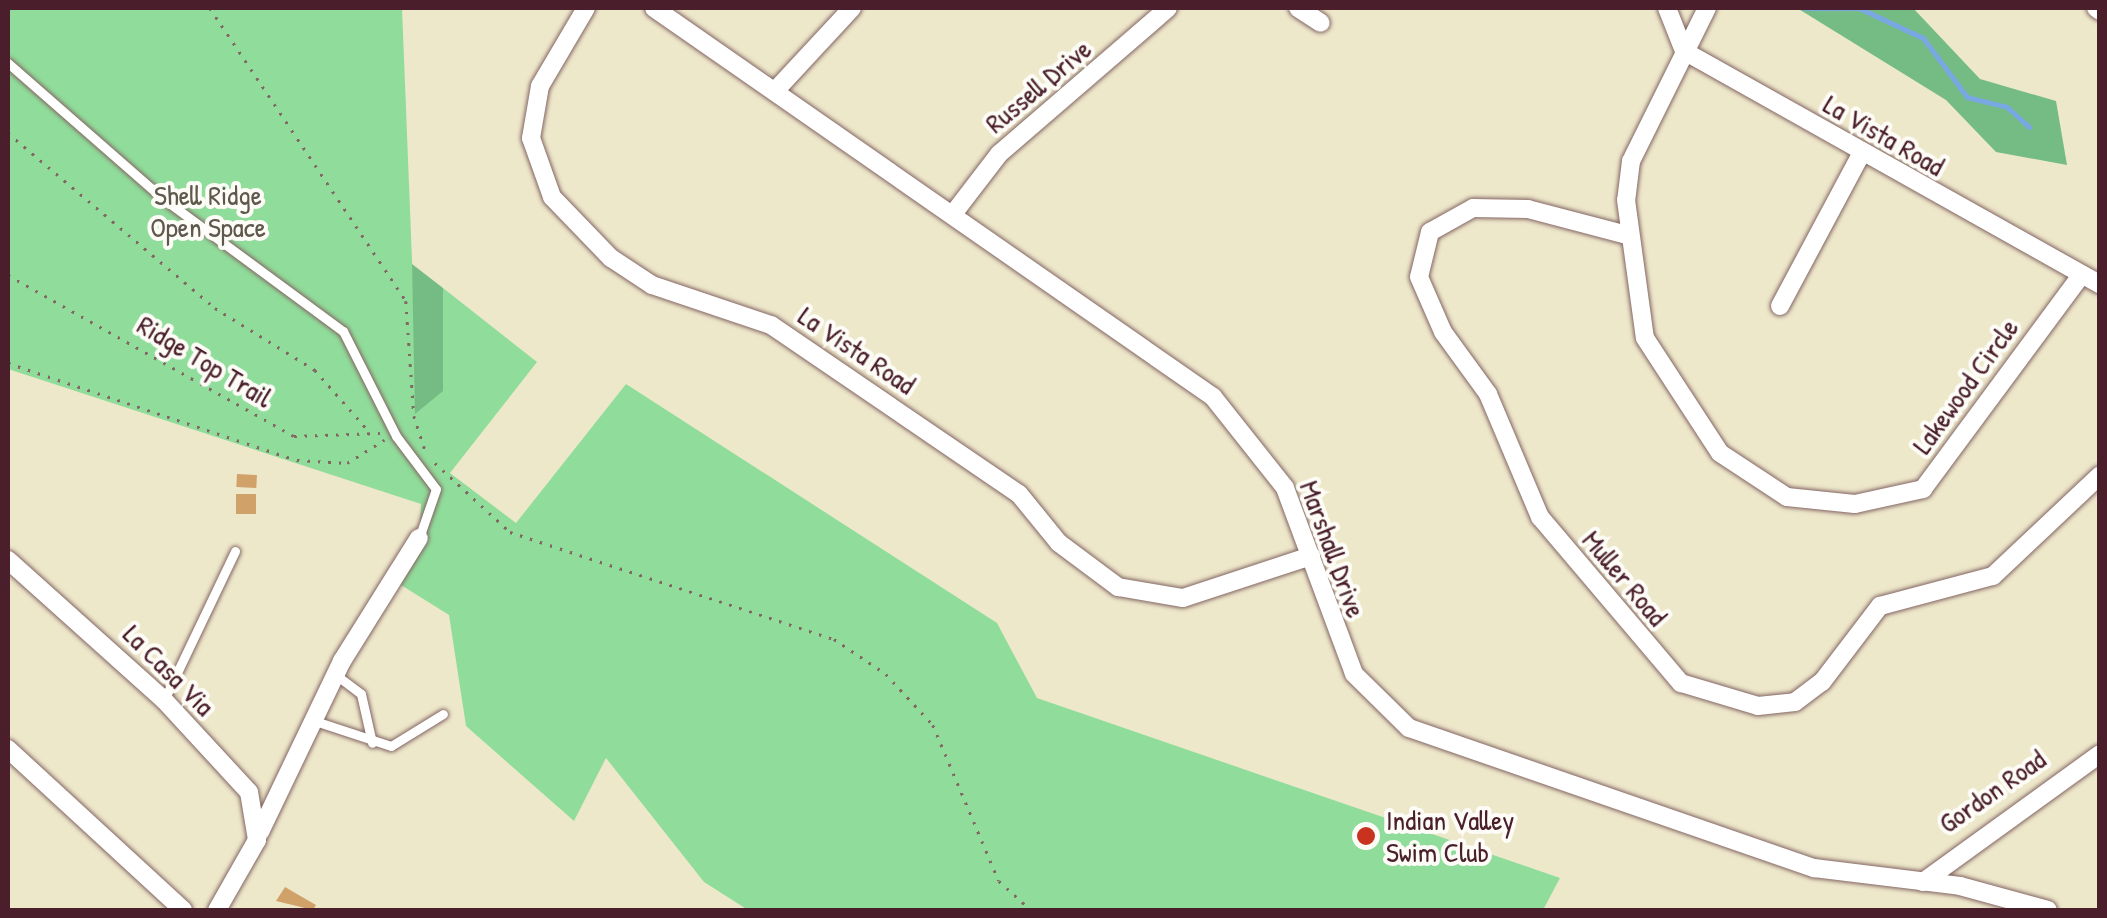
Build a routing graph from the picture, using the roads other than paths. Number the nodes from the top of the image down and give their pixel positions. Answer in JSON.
{"nodes":[{"id":1,"x":586,"y":8,"type":"edge"},
{"id":2,"x":654,"y":8,"type":"edge"},
{"id":3,"x":852,"y":8,"type":"edge"},
{"id":4,"x":1168,"y":8,"type":"edge"},
{"id":5,"x":1298,"y":8,"type":"edge"},
{"id":6,"x":1667,"y":8,"type":"edge"},
{"id":7,"x":1707,"y":8,"type":"edge"},
{"id":8,"x":1321,"y":24,"type":"dead end"},
{"id":9,"x":1684,"y":51,"type":"junction"},
{"id":10,"x":8,"y":63,"type":"edge"},
{"id":11,"x":775,"y":91,"type":"junction"},
{"id":12,"x":1860,"y":154,"type":"junction"},
{"id":13,"x":952,"y":214,"type":"junction"},
{"id":14,"x":1628,"y":235,"type":"junction"},
{"id":15,"x":2078,"y":278,"type":"junction"},
{"id":16,"x":2100,"y":284,"type":"edge"},
{"id":17,"x":1780,"y":306,"type":"dead end"},
{"id":18,"x":2100,"y":475,"type":"edge"},
{"id":19,"x":419,"y":538,"type":"joint"},
{"id":20,"x":236,"y":551,"type":"dead end"},
{"id":21,"x":1311,"y":556,"type":"junction"},
{"id":22,"x":8,"y":560,"type":"edge"},
{"id":23,"x":336,"y":675,"type":"junction"},
{"id":24,"x":164,"y":700,"type":"junction"},
{"id":25,"x":443,"y":714,"type":"dead end"},
{"id":26,"x":314,"y":720,"type":"junction"},
{"id":27,"x":372,"y":743,"type":"junction"},
{"id":28,"x":8,"y":748,"type":"edge"},
{"id":29,"x":2100,"y":754,"type":"edge"},
{"id":30,"x":256,"y":840,"type":"junction"},
{"id":31,"x":1923,"y":882,"type":"junction"},
{"id":32,"x":183,"y":910,"type":"edge"},
{"id":33,"x":217,"y":910,"type":"edge"},
{"id":34,"x":2048,"y":910,"type":"edge"}],
"edges":[{"from":1,"to":21,"type":"street","name":"La Vista Road"},
{"from":2,"to":11,"type":"street","name":"Marshall Drive"},
{"from":3,"to":11,"type":"street"},
{"from":4,"to":13,"type":"street","name":"Russell Drive"},
{"from":5,"to":8,"type":"street"},
{"from":6,"to":9,"type":"street"},
{"from":7,"to":9,"type":"street","name":"Lakewood Circle"},
{"from":9,"to":12,"type":"street","name":"La Vista Road"},
{"from":9,"to":14,"type":"street","name":"Lakewood Circle"},
{"from":10,"to":19,"type":"lane"},
{"from":11,"to":13,"type":"street","name":"Marshall Drive"},
{"from":12,"to":15,"type":"street","name":"La Vista Road"},
{"from":12,"to":17,"type":"street"},
{"from":13,"to":21,"type":"street","name":"Marshall Drive"},
{"from":14,"to":15,"type":"street","name":"Lakewood Circle"},
{"from":14,"to":18,"type":"street","name":"Muller Road"},
{"from":15,"to":16,"type":"street","name":"La Vista Road"},
{"from":19,"to":23,"type":"street"},
{"from":20,"to":24,"type":"lane"},
{"from":21,"to":31,"type":"street","name":"Marshall Drive"},
{"from":22,"to":24,"type":"street","name":"La Casa Via"},
{"from":23,"to":26,"type":"street"},
{"from":23,"to":27,"type":"lane"},
{"from":24,"to":30,"type":"street","name":"La Casa Via"},
{"from":25,"to":27,"type":"lane"},
{"from":26,"to":27,"type":"lane"},
{"from":26,"to":30,"type":"street"},
{"from":28,"to":32,"type":"street"},
{"from":29,"to":31,"type":"street","name":"Gordon Road"},
{"from":30,"to":33,"type":"street"},
{"from":31,"to":34,"type":"street","name":"Marshall Drive"}]}
